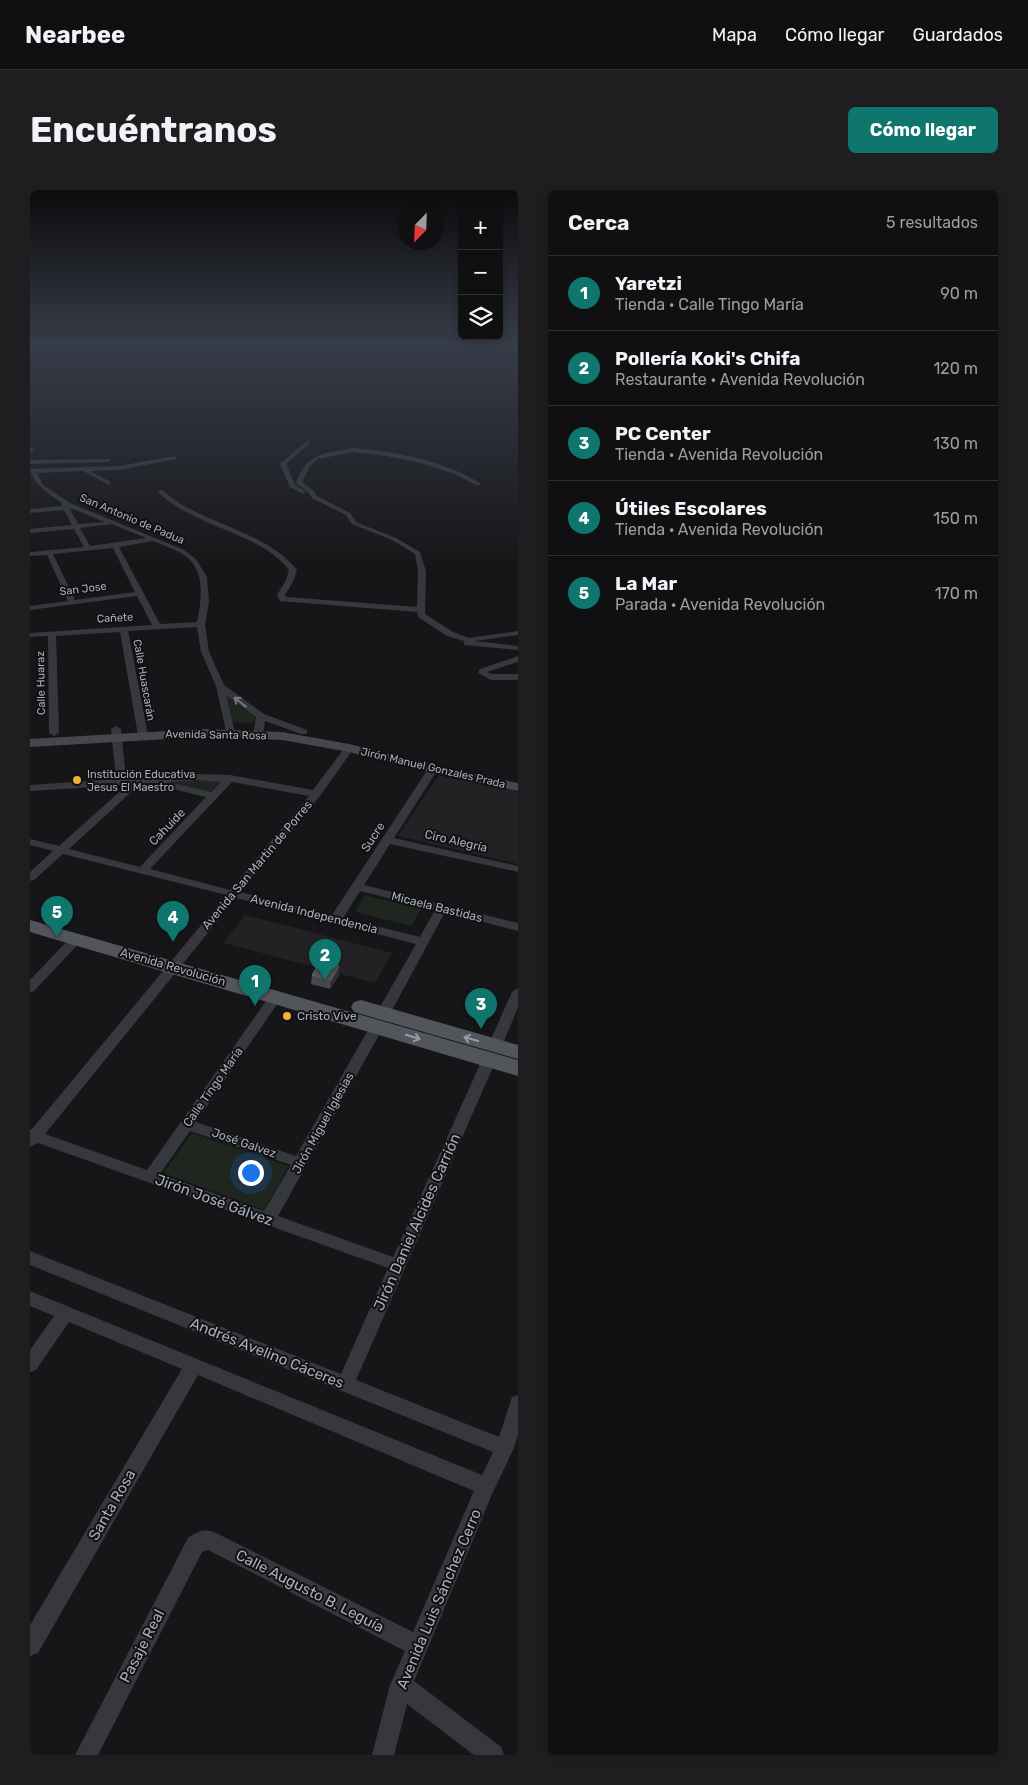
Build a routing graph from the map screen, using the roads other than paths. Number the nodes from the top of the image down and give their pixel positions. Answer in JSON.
{"nodes":[{"id":1,"x":308,"y":442,"type":"dead end"},
{"id":2,"x":175,"y":458,"type":"dead end"},
{"id":3,"x":118,"y":460,"type":"dead end"},
{"id":4,"x":30,"y":462,"type":"edge"},
{"id":5,"x":31,"y":471,"type":"edge"},
{"id":6,"x":86,"y":471,"type":"junction"},
{"id":7,"x":109,"y":483,"type":"dead end"},
{"id":8,"x":478,"y":484,"type":"dead end"},
{"id":9,"x":41,"y":486,"type":"junction"},
{"id":10,"x":30,"y":487,"type":"edge"},
{"id":11,"x":160,"y":491,"type":"dead end"},
{"id":12,"x":314,"y":497,"type":"junction"},
{"id":13,"x":68,"y":506,"type":"junction"},
{"id":14,"x":30,"y":509,"type":"edge"},
{"id":15,"x":112,"y":523,"type":"junction"},
{"id":16,"x":76,"y":526,"type":"junction"},
{"id":17,"x":30,"y":531,"type":"edge"},
{"id":18,"x":154,"y":539,"type":"junction"},
{"id":19,"x":115,"y":546,"type":"junction"},
{"id":20,"x":88,"y":548,"type":"junction"},
{"id":21,"x":48,"y":552,"type":"junction"},
{"id":22,"x":30,"y":554,"type":"edge"},
{"id":23,"x":139,"y":594,"type":"junction"},
{"id":24,"x":72,"y":602,"type":"junction"},
{"id":25,"x":30,"y":608,"type":"edge"},
{"id":26,"x":421,"y":610,"type":"junction"},
{"id":27,"x":201,"y":624,"type":"junction"},
{"id":28,"x":157,"y":627,"type":"junction"},
{"id":29,"x":124,"y":629,"type":"junction"},
{"id":30,"x":52,"y":633,"type":"junction"},
{"id":31,"x":518,"y":633,"type":"edge"},
{"id":32,"x":30,"y":635,"type":"edge"},
{"id":33,"x":468,"y":640,"type":"junction"},
{"id":34,"x":518,"y":648,"type":"edge"},
{"id":35,"x":518,"y":660,"type":"edge"},
{"id":36,"x":518,"y":676,"type":"edge"},
{"id":37,"x":220,"y":686,"type":"junction"},
{"id":38,"x":259,"y":726,"type":"junction"},
{"id":39,"x":229,"y":729,"type":"junction"},
{"id":40,"x":142,"y":731,"type":"junction"},
{"id":41,"x":54,"y":733,"type":"junction"},
{"id":42,"x":117,"y":733,"type":"junction"},
{"id":43,"x":30,"y":735,"type":"edge"},
{"id":44,"x":30,"y":743,"type":"edge"},
{"id":45,"x":348,"y":748,"type":"junction"},
{"id":46,"x":433,"y":769,"type":"junction"},
{"id":47,"x":230,"y":778,"type":"junction"},
{"id":48,"x":142,"y":780,"type":"junction"},
{"id":49,"x":120,"y":782,"type":"junction"},
{"id":50,"x":518,"y":787,"type":"edge"},
{"id":51,"x":30,"y":788,"type":"edge"},
{"id":52,"x":316,"y":794,"type":"junction"},
{"id":53,"x":214,"y":796,"type":"junction"},
{"id":54,"x":387,"y":840,"type":"junction"},
{"id":55,"x":30,"y":842,"type":"edge"},
{"id":56,"x":60,"y":850,"type":"junction"},
{"id":57,"x":518,"y":870,"type":"edge"},
{"id":58,"x":142,"y":871,"type":"junction"},
{"id":59,"x":30,"y":878,"type":"edge"},
{"id":60,"x":357,"y":887,"type":"junction"},
{"id":61,"x":233,"y":894,"type":"junction"},
{"id":62,"x":442,"y":908,"type":"junction"},
{"id":63,"x":30,"y":913,"type":"edge"},
{"id":64,"x":336,"y":920,"type":"junction"},
{"id":65,"x":30,"y":926,"type":"edge"},
{"id":66,"x":518,"y":927,"type":"edge"},
{"id":67,"x":76,"y":939,"type":"junction"},
{"id":68,"x":423,"y":942,"type":"junction"},
{"id":69,"x":176,"y":962,"type":"junction"},
{"id":70,"x":30,"y":988,"type":"edge"},
{"id":71,"x":518,"y":992,"type":"edge"},
{"id":72,"x":276,"y":997,"type":"junction"},
{"id":73,"x":380,"y":1020,"type":"junction"},
{"id":74,"x":518,"y":1052,"type":"edge"},
{"id":75,"x":492,"y":1053,"type":"junction"},
{"id":76,"x":518,"y":1068,"type":"edge"},
{"id":77,"x":187,"y":1124,"type":"junction"},
{"id":78,"x":32,"y":1137,"type":"edge"},
{"id":79,"x":301,"y":1162,"type":"junction"},
{"id":80,"x":150,"y":1177,"type":"junction"},
{"id":81,"x":268,"y":1219,"type":"junction"},
{"id":82,"x":30,"y":1258,"type":"edge"},
{"id":83,"x":398,"y":1265,"type":"junction"},
{"id":84,"x":30,"y":1298,"type":"edge"},
{"id":85,"x":66,"y":1313,"type":"junction"},
{"id":86,"x":30,"y":1364,"type":"edge"},
{"id":87,"x":194,"y":1366,"type":"junction"},
{"id":88,"x":345,"y":1384,"type":"junction"},
{"id":89,"x":518,"y":1403,"type":"edge"},
{"id":90,"x":511,"y":1441,"type":"edge"},
{"id":91,"x":486,"y":1486,"type":"junction"},
{"id":92,"x":202,"y":1540,"type":"joint"},
{"id":93,"x":30,"y":1645,"type":"edge"},
{"id":94,"x":417,"y":1646,"type":"junction"},
{"id":95,"x":401,"y":1685,"type":"junction"},
{"id":96,"x":86,"y":1755,"type":"edge"},
{"id":97,"x":383,"y":1755,"type":"edge"},
{"id":98,"x":494,"y":1755,"type":"edge"}],
"edges":[{"from":1,"to":12,"type":"street"},
{"from":2,"to":6,"type":"street"},
{"from":3,"to":4,"type":"street"},
{"from":5,"to":6,"type":"street"},
{"from":5,"to":9,"type":"street","name":"San Antonio de Padua"},
{"from":6,"to":7,"type":"street"},
{"from":8,"to":12,"type":"street"},
{"from":9,"to":10,"type":"street"},
{"from":9,"to":13,"type":"street","name":"San Antonio de Padua"},
{"from":11,"to":26,"type":"street"},
{"from":12,"to":26,"type":"street"},
{"from":13,"to":14,"type":"street"},
{"from":13,"to":15,"type":"street","name":"San Antonio de Padua"},
{"from":13,"to":16,"type":"street"},
{"from":15,"to":16,"type":"street"},
{"from":15,"to":18,"type":"street","name":"San Antonio de Padua"},
{"from":16,"to":17,"type":"street"},
{"from":16,"to":20,"type":"street"},
{"from":18,"to":19,"type":"street"},
{"from":18,"to":27,"type":"street","name":"San Antonio de Padua"},
{"from":19,"to":20,"type":"street"},
{"from":19,"to":23,"type":"street"},
{"from":20,"to":21,"type":"street"},
{"from":21,"to":22,"type":"street"},
{"from":21,"to":24,"type":"street"},
{"from":23,"to":24,"type":"street","name":"San Jose"},
{"from":23,"to":28,"type":"street"},
{"from":24,"to":25,"type":"street","name":"San Jose"},
{"from":26,"to":33,"type":"street"},
{"from":27,"to":28,"type":"street","name":"Cañete"},
{"from":27,"to":37,"type":"street","name":"San Antonio de Padua"},
{"from":28,"to":29,"type":"street","name":"Cañete"},
{"from":29,"to":30,"type":"street","name":"Cañete"},
{"from":29,"to":40,"type":"street","name":"Calle Huascarán"},
{"from":30,"to":32,"type":"street","name":"Cañete"},
{"from":30,"to":41,"type":"street","name":"Calle Huaraz"},
{"from":31,"to":33,"type":"street"},
{"from":33,"to":34,"type":"street"},
{"from":35,"to":36,"type":"street"},
{"from":38,"to":37,"type":"street","name":"San Antonio de Padua","one_way":true},
{"from":37,"to":39,"type":"street","name":"San Antonio de Padua"},
{"from":38,"to":39,"type":"street","name":"Avenida Santa Rosa"},
{"from":38,"to":45,"type":"street","name":"Avenida Santa Rosa"},
{"from":38,"to":45,"type":"street","name":"Avenida Santa Rosa"},
{"from":39,"to":40,"type":"street","name":"Avenida Santa Rosa"},
{"from":40,"to":42,"type":"street","name":"Avenida Santa Rosa"},
{"from":41,"to":42,"type":"street","name":"Avenida Santa Rosa"},
{"from":41,"to":43,"type":"street","name":"Avenida Santa Rosa"},
{"from":42,"to":44,"type":"street","name":"Avenida Santa Rosa"},
{"from":42,"to":49,"type":"street"},
{"from":45,"to":46,"type":"street","name":"Jirón Manuel Gonzales Prada"},
{"from":45,"to":52,"type":"street","name":"Avenida San Martin de Porres"},
{"from":46,"to":50,"type":"street","name":"Jirón Manuel Gonzales Prada"},
{"from":46,"to":54,"type":"street","name":"Sucre"},
{"from":47,"to":48,"type":"street"},
{"from":47,"to":52,"type":"street"},
{"from":47,"to":53,"type":"street","name":"Cahuide"},
{"from":48,"to":49,"type":"street"},
{"from":48,"to":53,"type":"street"},
{"from":48,"to":56,"type":"street"},
{"from":49,"to":51,"type":"street"},
{"from":52,"to":61,"type":"street","name":"Avenida San Martin de Porres"},
{"from":53,"to":58,"type":"street","name":"Cahuide"},
{"from":54,"to":57,"type":"street","name":"Ciro Alegría"},
{"from":54,"to":60,"type":"street","name":"Sucre"},
{"from":55,"to":56,"type":"street","name":"Avenida Independencia"},
{"from":56,"to":58,"type":"street","name":"Avenida Independencia"},
{"from":56,"to":59,"type":"street"},
{"from":58,"to":61,"type":"street","name":"Avenida Independencia"},
{"from":60,"to":62,"type":"street","name":"Micaela Bastidas"},
{"from":60,"to":64,"type":"street","name":"Sucre"},
{"from":61,"to":64,"type":"street","name":"Avenida Independencia"},
{"from":61,"to":69,"type":"street","name":"Avenida San Martin de Porres"},
{"from":62,"to":66,"type":"street","name":"Micaela Bastidas"},
{"from":62,"to":68,"type":"street","name":"Jirón Miguel Iglesias"},
{"from":63,"to":69,"type":"main road","name":"Avenida Revolución"},
{"from":64,"to":68,"type":"street","name":"Avenida Independencia"},
{"from":65,"to":67,"type":"main road","name":"Avenida Revolución"},
{"from":67,"to":69,"type":"main road","name":"Avenida Revolución"},
{"from":67,"to":70,"type":"street"},
{"from":68,"to":73,"type":"street","name":"Jirón Miguel Iglesias"},
{"from":69,"to":72,"type":"main road","name":"Avenida Revolución"},
{"from":69,"to":73,"type":"main road","name":"Avenida Revolución"},
{"from":69,"to":78,"type":"street","name":"Avenida San Martin de Porres"},
{"from":71,"to":75,"type":"street","name":"Jirón Daniel Alcides Carrión"},
{"from":72,"to":73,"type":"main road","name":"Avenida Revolución"},
{"from":72,"to":77,"type":"street","name":"Calle Tingo María"},
{"from":73,"to":75,"type":"main road","name":"Avenida Revolución"},
{"from":73,"to":79,"type":"street","name":"Jirón Miguel Iglesias"},
{"from":74,"to":75,"type":"main road","name":"Avenida Revolución"},
{"from":75,"to":76,"type":"main road","name":"Avenida Revolución"},
{"from":75,"to":83,"type":"street","name":"Jirón Daniel Alcides Carrión"},
{"from":77,"to":79,"type":"street","name":"José Galvez"},
{"from":77,"to":80,"type":"street","name":"Calle Tingo María"},
{"from":78,"to":80,"type":"street","name":"Jirón José Gálvez"},
{"from":79,"to":81,"type":"street","name":"Jirón Miguel Iglesias"},
{"from":80,"to":81,"type":"street","name":"Jirón José Gálvez"},
{"from":81,"to":83,"type":"street","name":"Jirón José Gálvez"},
{"from":82,"to":88,"type":"street","name":"Andrés Avelino Cáceres"},
{"from":83,"to":88,"type":"street","name":"Jirón Daniel Alcides Carrión"},
{"from":84,"to":85,"type":"street"},
{"from":85,"to":86,"type":"street"},
{"from":85,"to":87,"type":"street"},
{"from":87,"to":91,"type":"street"},
{"from":87,"to":93,"type":"street","name":"Santa Rosa"},
{"from":88,"to":90,"type":"street","name":"Andrés Avelino Cáceres"},
{"from":89,"to":90,"type":"street","name":"Avenida Luis Sánchez Cerro"},
{"from":90,"to":91,"type":"street","name":"Avenida Luis Sánchez Cerro"},
{"from":91,"to":94,"type":"street","name":"Avenida Luis Sánchez Cerro"},
{"from":92,"to":94,"type":"street","name":"Calle Augusto B. Leguía"},
{"from":92,"to":96,"type":"street","name":"Pasaje Real"},
{"from":94,"to":95,"type":"street","name":"Avenida Luis Sánchez Cerro"},
{"from":95,"to":97,"type":"street","name":"Avenida Luis Sánchez Cerro"},
{"from":95,"to":98,"type":"street"}]}
